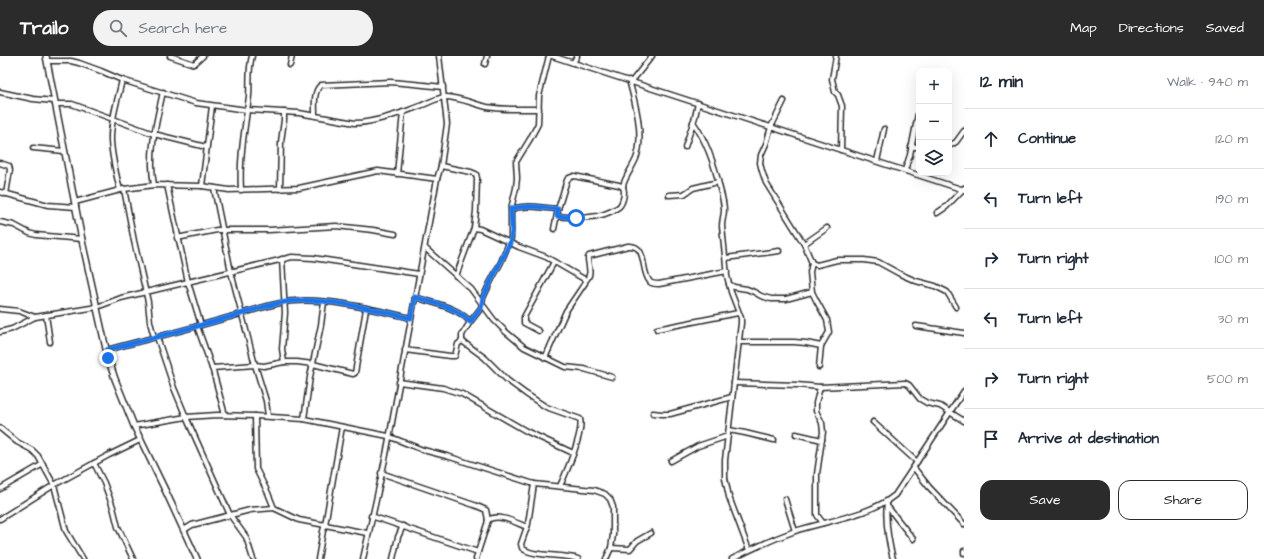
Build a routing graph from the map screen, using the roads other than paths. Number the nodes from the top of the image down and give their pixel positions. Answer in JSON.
{"nodes":[{"id":1,"x":170,"y":56,"type":"edge"},
{"id":2,"x":203,"y":56,"type":"edge"},
{"id":3,"x":252,"y":56,"type":"edge"},
{"id":4,"x":292,"y":56,"type":"edge"},
{"id":5,"x":439,"y":56,"type":"edge"},
{"id":6,"x":487,"y":56,"type":"edge"},
{"id":7,"x":548,"y":56,"type":"edge"},
{"id":8,"x":552,"y":56,"type":"edge"},
{"id":9,"x":577,"y":56,"type":"edge"},
{"id":10,"x":652,"y":56,"type":"edge"},
{"id":11,"x":836,"y":56,"type":"edge"},
{"id":12,"x":46,"y":59,"type":"edge"},
{"id":13,"x":573,"y":63,"type":"junction"},
{"id":14,"x":485,"y":64,"type":"dead end"},
{"id":15,"x":290,"y":65,"type":"dead end"},
{"id":16,"x":122,"y":80,"type":"junction"},
{"id":17,"x":630,"y":81,"type":"junction"},
{"id":18,"x":443,"y":88,"type":"junction"},
{"id":19,"x":0,"y":92,"type":"edge"},
{"id":20,"x":162,"y":92,"type":"junction"},
{"id":21,"x":444,"y":97,"type":"junction"},
{"id":22,"x":784,"y":101,"type":"dead end"},
{"id":23,"x":54,"y":102,"type":"junction"},
{"id":24,"x":698,"y":103,"type":"junction"},
{"id":25,"x":212,"y":106,"type":"junction"},
{"id":26,"x":247,"y":110,"type":"junction"},
{"id":27,"x":539,"y":110,"type":"junction"},
{"id":28,"x":284,"y":112,"type":"junction"},
{"id":29,"x":403,"y":112,"type":"junction"},
{"id":30,"x":315,"y":115,"type":"junction"},
{"id":31,"x":114,"y":119,"type":"junction"},
{"id":32,"x":693,"y":122,"type":"junction"},
{"id":33,"x":916,"y":123,"type":"edge"},
{"id":34,"x":771,"y":127,"type":"junction"},
{"id":35,"x":884,"y":129,"type":"dead end"},
{"id":36,"x":964,"y":131,"type":"edge"},
{"id":37,"x":154,"y":134,"type":"junction"},
{"id":38,"x":952,"y":144,"type":"edge"},
{"id":39,"x":206,"y":147,"type":"junction"},
{"id":40,"x":685,"y":147,"type":"dead end"},
{"id":41,"x":911,"y":147,"type":"junction"},
{"id":42,"x":916,"y":147,"type":"edge"},
{"id":43,"x":33,"y":148,"type":"dead end"},
{"id":44,"x":841,"y":150,"type":"junction"},
{"id":45,"x":64,"y":151,"type":"junction"},
{"id":46,"x":877,"y":161,"type":"junction"},
{"id":47,"x":0,"y":163,"type":"edge"},
{"id":48,"x":441,"y":166,"type":"junction"},
{"id":49,"x":905,"y":170,"type":"junction"},
{"id":50,"x":397,"y":174,"type":"junction"},
{"id":51,"x":437,"y":179,"type":"junction"},
{"id":52,"x":718,"y":182,"type":"junction"},
{"id":53,"x":154,"y":185,"type":"junction"},
{"id":54,"x":167,"y":185,"type":"junction"},
{"id":55,"x":202,"y":186,"type":"junction"},
{"id":56,"x":623,"y":187,"type":"junction"},
{"id":57,"x":214,"y":188,"type":"junction"},
{"id":58,"x":280,"y":189,"type":"junction"},
{"id":59,"x":963,"y":189,"type":"edge"},
{"id":60,"x":122,"y":190,"type":"junction"},
{"id":61,"x":242,"y":190,"type":"junction"},
{"id":62,"x":0,"y":192,"type":"edge"},
{"id":63,"x":6,"y":194,"type":"junction"},
{"id":64,"x":669,"y":195,"type":"dead end"},
{"id":65,"x":76,"y":205,"type":"junction"},
{"id":66,"x":511,"y":209,"type":"junction"},
{"id":67,"x":558,"y":209,"type":"junction"},
{"id":68,"x":938,"y":213,"type":"dead end"},
{"id":69,"x":557,"y":216,"type":"junction"},
{"id":70,"x":0,"y":222,"type":"edge"},
{"id":71,"x":474,"y":228,"type":"junction"},
{"id":72,"x":826,"y":228,"type":"dead end"},
{"id":73,"x":554,"y":229,"type":"dead end"},
{"id":74,"x":222,"y":230,"type":"junction"},
{"id":75,"x":395,"y":234,"type":"dead end"},
{"id":76,"x":82,"y":238,"type":"junction"},
{"id":77,"x":177,"y":238,"type":"junction"},
{"id":78,"x":510,"y":243,"type":"junction"},
{"id":79,"x":804,"y":244,"type":"junction"},
{"id":80,"x":425,"y":248,"type":"junction"},
{"id":81,"x":779,"y":251,"type":"dead end"},
{"id":82,"x":726,"y":258,"type":"junction"},
{"id":83,"x":282,"y":259,"type":"junction"},
{"id":84,"x":554,"y":262,"type":"junction"},
{"id":85,"x":812,"y":263,"type":"junction"},
{"id":86,"x":727,"y":271,"type":"junction"},
{"id":87,"x":231,"y":272,"type":"junction"},
{"id":88,"x":419,"y":274,"type":"junction"},
{"id":89,"x":456,"y":276,"type":"junction"},
{"id":90,"x":585,"y":281,"type":"junction"},
{"id":91,"x":188,"y":282,"type":"junction"},
{"id":92,"x":729,"y":284,"type":"junction"},
{"id":93,"x":812,"y":292,"type":"junction"},
{"id":94,"x":145,"y":293,"type":"junction"},
{"id":95,"x":415,"y":297,"type":"junction"},
{"id":96,"x":284,"y":302,"type":"junction"},
{"id":97,"x":324,"y":302,"type":"junction"},
{"id":98,"x":482,"y":304,"type":"junction"},
{"id":99,"x":97,"y":307,"type":"junction"},
{"id":100,"x":956,"y":307,"type":"dead end"},
{"id":101,"x":366,"y":309,"type":"junction"},
{"id":102,"x":0,"y":310,"type":"edge"},
{"id":103,"x":738,"y":313,"type":"junction"},
{"id":104,"x":242,"y":314,"type":"junction"},
{"id":105,"x":46,"y":315,"type":"junction"},
{"id":106,"x":35,"y":317,"type":"junction"},
{"id":107,"x":411,"y":318,"type":"junction"},
{"id":108,"x":470,"y":322,"type":"junction"},
{"id":109,"x":199,"y":326,"type":"junction"},
{"id":110,"x":916,"y":326,"type":"dead end"},
{"id":111,"x":657,"y":329,"type":"dead end"},
{"id":112,"x":539,"y":331,"type":"dead end"},
{"id":113,"x":0,"y":332,"type":"edge"},
{"id":114,"x":964,"y":333,"type":"edge"},
{"id":115,"x":155,"y":337,"type":"junction"},
{"id":116,"x":462,"y":341,"type":"junction"},
{"id":117,"x":50,"y":342,"type":"dead end"},
{"id":118,"x":740,"y":342,"type":"junction"},
{"id":119,"x":821,"y":346,"type":"junction"},
{"id":120,"x":107,"y":350,"type":"junction"},
{"id":121,"x":405,"y":350,"type":"junction"},
{"id":122,"x":545,"y":358,"type":"junction"},
{"id":123,"x":284,"y":362,"type":"junction"},
{"id":124,"x":313,"y":364,"type":"junction"},
{"id":125,"x":255,"y":365,"type":"junction"},
{"id":126,"x":819,"y":367,"type":"dead end"},
{"id":127,"x":212,"y":368,"type":"junction"},
{"id":128,"x":612,"y":378,"type":"dead end"},
{"id":129,"x":399,"y":382,"type":"junction"},
{"id":130,"x":734,"y":383,"type":"junction"},
{"id":131,"x":820,"y":387,"type":"junction"},
{"id":132,"x":964,"y":391,"type":"edge"},
{"id":133,"x":732,"y":397,"type":"junction"},
{"id":134,"x":949,"y":412,"type":"junction"},
{"id":135,"x":653,"y":413,"type":"dead end"},
{"id":136,"x":226,"y":415,"type":"junction"},
{"id":137,"x":255,"y":416,"type":"junction"},
{"id":138,"x":268,"y":416,"type":"junction"},
{"id":139,"x":186,"y":417,"type":"junction"},
{"id":140,"x":304,"y":419,"type":"junction"},
{"id":141,"x":964,"y":421,"type":"edge"},
{"id":142,"x":873,"y":422,"type":"dead end"},
{"id":143,"x":134,"y":426,"type":"junction"},
{"id":144,"x":342,"y":427,"type":"junction"},
{"id":145,"x":0,"y":428,"type":"edge"},
{"id":146,"x":729,"y":430,"type":"junction"},
{"id":147,"x":796,"y":434,"type":"dead end"},
{"id":148,"x":388,"y":436,"type":"junction"},
{"id":149,"x":728,"y":436,"type":"junction"},
{"id":150,"x":140,"y":440,"type":"junction"},
{"id":151,"x":774,"y":440,"type":"dead end"},
{"id":152,"x":822,"y":440,"type":"junction"},
{"id":153,"x":573,"y":454,"type":"junction"},
{"id":154,"x":671,"y":461,"type":"dead end"},
{"id":155,"x":917,"y":462,"type":"junction"},
{"id":156,"x":94,"y":463,"type":"junction"},
{"id":157,"x":43,"y":464,"type":"junction"},
{"id":158,"x":914,"y":468,"type":"junction"},
{"id":159,"x":381,"y":473,"type":"junction"},
{"id":160,"x":534,"y":484,"type":"junction"},
{"id":161,"x":54,"y":485,"type":"junction"},
{"id":162,"x":560,"y":486,"type":"junction"},
{"id":163,"x":0,"y":489,"type":"edge"},
{"id":164,"x":785,"y":498,"type":"dead end"},
{"id":165,"x":887,"y":504,"type":"junction"},
{"id":166,"x":274,"y":508,"type":"junction"},
{"id":167,"x":230,"y":515,"type":"junction"},
{"id":168,"x":371,"y":516,"type":"junction"},
{"id":169,"x":0,"y":519,"type":"edge"},
{"id":170,"x":488,"y":520,"type":"junction"},
{"id":171,"x":823,"y":523,"type":"junction"},
{"id":172,"x":964,"y":524,"type":"edge"},
{"id":173,"x":325,"y":525,"type":"junction"},
{"id":174,"x":402,"y":526,"type":"junction"},
{"id":175,"x":527,"y":527,"type":"junction"},
{"id":176,"x":184,"y":530,"type":"junction"},
{"id":177,"x":795,"y":531,"type":"junction"},
{"id":178,"x":368,"y":533,"type":"junction"},
{"id":179,"x":651,"y":533,"type":"dead end"},
{"id":180,"x":913,"y":539,"type":"dead end"},
{"id":181,"x":611,"y":548,"type":"junction"},
{"id":182,"x":749,"y":550,"type":"junction"},
{"id":183,"x":478,"y":552,"type":"junction"},
{"id":184,"x":83,"y":559,"type":"edge"},
{"id":185,"x":133,"y":559,"type":"edge"},
{"id":186,"x":197,"y":559,"type":"edge"},
{"id":187,"x":253,"y":559,"type":"edge"},
{"id":188,"x":318,"y":559,"type":"edge"},
{"id":189,"x":363,"y":559,"type":"edge"},
{"id":190,"x":393,"y":559,"type":"edge"},
{"id":191,"x":476,"y":559,"type":"edge"},
{"id":192,"x":578,"y":559,"type":"edge"},
{"id":193,"x":606,"y":559,"type":"edge"},
{"id":194,"x":732,"y":559,"type":"edge"},
{"id":195,"x":893,"y":559,"type":"edge"}],
"edges":[{"from":1,"to":2,"type":"street"},
{"from":3,"to":26,"type":"street"},
{"from":4,"to":15,"type":"street"},
{"from":5,"to":18,"type":"street"},
{"from":6,"to":14,"type":"street"},
{"from":7,"to":27,"type":"street"},
{"from":8,"to":13,"type":"street"},
{"from":9,"to":13,"type":"street"},
{"from":10,"to":17,"type":"street"},
{"from":11,"to":44,"type":"street"},
{"from":12,"to":16,"type":"street"},
{"from":12,"to":23,"type":"street"},
{"from":13,"to":17,"type":"street"},
{"from":16,"to":20,"type":"street"},
{"from":16,"to":31,"type":"street"},
{"from":17,"to":24,"type":"street"},
{"from":17,"to":56,"type":"street"},
{"from":18,"to":21,"type":"street"},
{"from":18,"to":30,"type":"street"},
{"from":19,"to":23,"type":"street"},
{"from":20,"to":25,"type":"street"},
{"from":20,"to":37,"type":"street"},
{"from":21,"to":27,"type":"street"},
{"from":21,"to":29,"type":"street"},
{"from":21,"to":48,"type":"street"},
{"from":22,"to":34,"type":"street"},
{"from":23,"to":31,"type":"street"},
{"from":23,"to":45,"type":"street"},
{"from":24,"to":32,"type":"street"},
{"from":24,"to":34,"type":"street"},
{"from":25,"to":26,"type":"street"},
{"from":25,"to":39,"type":"street"},
{"from":26,"to":28,"type":"street"},
{"from":26,"to":61,"type":"street"},
{"from":27,"to":66,"type":"street"},
{"from":28,"to":30,"type":"street"},
{"from":28,"to":58,"type":"street"},
{"from":29,"to":30,"type":"street"},
{"from":29,"to":50,"type":"street"},
{"from":31,"to":37,"type":"street"},
{"from":31,"to":60,"type":"street"},
{"from":32,"to":40,"type":"street"},
{"from":32,"to":52,"type":"street"},
{"from":33,"to":41,"type":"street"},
{"from":34,"to":44,"type":"street"},
{"from":34,"to":79,"type":"street"},
{"from":35,"to":46,"type":"street"},
{"from":36,"to":38,"type":"street"},
{"from":37,"to":39,"type":"street"},
{"from":37,"to":53,"type":"street"},
{"from":39,"to":55,"type":"street"},
{"from":41,"to":42,"type":"street"},
{"from":41,"to":49,"type":"street"},
{"from":43,"to":45,"type":"street"},
{"from":44,"to":46,"type":"street"},
{"from":45,"to":65,"type":"street"},
{"from":46,"to":49,"type":"street"},
{"from":47,"to":63,"type":"street"},
{"from":48,"to":51,"type":"street"},
{"from":48,"to":71,"type":"street"},
{"from":49,"to":59,"type":"street"},
{"from":50,"to":51,"type":"street"},
{"from":50,"to":58,"type":"street"},
{"from":51,"to":80,"type":"street"},
{"from":52,"to":64,"type":"street"},
{"from":52,"to":82,"type":"street"},
{"from":53,"to":54,"type":"street"},
{"from":53,"to":60,"type":"street"},
{"from":54,"to":55,"type":"street"},
{"from":54,"to":77,"type":"street"},
{"from":55,"to":57,"type":"street"},
{"from":56,"to":67,"type":"street"},
{"from":56,"to":69,"type":"street"},
{"from":57,"to":61,"type":"street"},
{"from":57,"to":74,"type":"street"},
{"from":58,"to":61,"type":"street"},
{"from":59,"to":68,"type":"street"},
{"from":60,"to":65,"type":"street"},
{"from":60,"to":94,"type":"street"},
{"from":62,"to":63,"type":"street"},
{"from":63,"to":65,"type":"street"},
{"from":65,"to":76,"type":"street"},
{"from":66,"to":67,"type":"street"},
{"from":66,"to":78,"type":"street"},
{"from":67,"to":69,"type":"street"},
{"from":69,"to":73,"type":"street"},
{"from":70,"to":76,"type":"street"},
{"from":71,"to":78,"type":"street"},
{"from":71,"to":89,"type":"street"},
{"from":72,"to":79,"type":"street"},
{"from":74,"to":75,"type":"street"},
{"from":74,"to":77,"type":"street"},
{"from":74,"to":87,"type":"street"},
{"from":76,"to":99,"type":"street"},
{"from":77,"to":91,"type":"street"},
{"from":78,"to":84,"type":"street"},
{"from":78,"to":98,"type":"street"},
{"from":79,"to":85,"type":"street"},
{"from":80,"to":88,"type":"street"},
{"from":80,"to":89,"type":"street"},
{"from":81,"to":82,"type":"street"},
{"from":82,"to":86,"type":"street"},
{"from":83,"to":87,"type":"street"},
{"from":83,"to":88,"type":"street"},
{"from":83,"to":96,"type":"street"},
{"from":84,"to":90,"type":"street"},
{"from":84,"to":112,"type":"street"},
{"from":85,"to":93,"type":"street"},
{"from":85,"to":100,"type":"street"},
{"from":86,"to":90,"type":"street"},
{"from":86,"to":92,"type":"street"},
{"from":87,"to":91,"type":"street"},
{"from":87,"to":104,"type":"street"},
{"from":88,"to":95,"type":"street"},
{"from":89,"to":98,"type":"street"},
{"from":90,"to":122,"type":"street"},
{"from":91,"to":94,"type":"street"},
{"from":91,"to":109,"type":"street"},
{"from":92,"to":93,"type":"street"},
{"from":92,"to":103,"type":"street"},
{"from":93,"to":119,"type":"street"},
{"from":94,"to":99,"type":"street"},
{"from":94,"to":115,"type":"street"},
{"from":95,"to":107,"type":"street"},
{"from":95,"to":108,"type":"street"},
{"from":96,"to":97,"type":"street"},
{"from":96,"to":104,"type":"street"},
{"from":96,"to":123,"type":"street"},
{"from":97,"to":101,"type":"street"},
{"from":97,"to":124,"type":"street"},
{"from":98,"to":108,"type":"street"},
{"from":98,"to":122,"type":"street"},
{"from":99,"to":105,"type":"street"},
{"from":99,"to":120,"type":"street"},
{"from":101,"to":107,"type":"street"},
{"from":101,"to":124,"type":"street"},
{"from":102,"to":106,"type":"street"},
{"from":103,"to":111,"type":"street"},
{"from":103,"to":118,"type":"street"},
{"from":104,"to":109,"type":"street"},
{"from":104,"to":125,"type":"street"},
{"from":105,"to":106,"type":"street"},
{"from":105,"to":117,"type":"street"},
{"from":106,"to":113,"type":"street"},
{"from":107,"to":121,"type":"street"},
{"from":108,"to":116,"type":"street"},
{"from":109,"to":115,"type":"street"},
{"from":109,"to":127,"type":"street"},
{"from":110,"to":114,"type":"street"},
{"from":115,"to":120,"type":"street"},
{"from":115,"to":139,"type":"street"},
{"from":116,"to":121,"type":"street"},
{"from":116,"to":153,"type":"street"},
{"from":118,"to":119,"type":"street"},
{"from":118,"to":130,"type":"street"},
{"from":119,"to":126,"type":"street"},
{"from":120,"to":143,"type":"street"},
{"from":121,"to":129,"type":"street"},
{"from":122,"to":128,"type":"street"},
{"from":123,"to":124,"type":"street"},
{"from":123,"to":125,"type":"street"},
{"from":124,"to":140,"type":"street"},
{"from":125,"to":127,"type":"street"},
{"from":125,"to":138,"type":"street"},
{"from":127,"to":136,"type":"street"},
{"from":129,"to":148,"type":"street"},
{"from":129,"to":153,"type":"street"},
{"from":130,"to":131,"type":"street"},
{"from":130,"to":133,"type":"street"},
{"from":131,"to":134,"type":"street"},
{"from":131,"to":152,"type":"street"},
{"from":132,"to":134,"type":"street"},
{"from":133,"to":135,"type":"street"},
{"from":133,"to":146,"type":"street"},
{"from":134,"to":141,"type":"street"},
{"from":134,"to":155,"type":"street"},
{"from":136,"to":137,"type":"street"},
{"from":136,"to":139,"type":"street"},
{"from":137,"to":138,"type":"street"},
{"from":137,"to":166,"type":"street"},
{"from":138,"to":140,"type":"street"},
{"from":139,"to":143,"type":"street"},
{"from":139,"to":167,"type":"street"},
{"from":140,"to":144,"type":"street"},
{"from":142,"to":155,"type":"street"},
{"from":143,"to":150,"type":"street"},
{"from":144,"to":148,"type":"street"},
{"from":144,"to":173,"type":"street"},
{"from":145,"to":157,"type":"street"},
{"from":146,"to":149,"type":"street"},
{"from":146,"to":151,"type":"street"},
{"from":147,"to":152,"type":"street"},
{"from":148,"to":159,"type":"street"},
{"from":148,"to":160,"type":"street"},
{"from":149,"to":154,"type":"street"},
{"from":149,"to":182,"type":"street"},
{"from":150,"to":156,"type":"street"},
{"from":150,"to":176,"type":"street"},
{"from":152,"to":171,"type":"street"},
{"from":153,"to":162,"type":"street"},
{"from":155,"to":158,"type":"street"},
{"from":156,"to":161,"type":"street"},
{"from":156,"to":185,"type":"street"},
{"from":157,"to":161,"type":"street"},
{"from":157,"to":163,"type":"street"},
{"from":158,"to":165,"type":"street"},
{"from":158,"to":172,"type":"street"},
{"from":159,"to":168,"type":"street"},
{"from":159,"to":170,"type":"street"},
{"from":160,"to":162,"type":"street"},
{"from":160,"to":175,"type":"street"},
{"from":161,"to":169,"type":"street"},
{"from":161,"to":184,"type":"street"},
{"from":162,"to":181,"type":"street"},
{"from":164,"to":177,"type":"street"},
{"from":165,"to":171,"type":"street"},
{"from":165,"to":180,"type":"street"},
{"from":165,"to":195,"type":"street"},
{"from":166,"to":167,"type":"street"},
{"from":166,"to":173,"type":"street"},
{"from":167,"to":176,"type":"street"},
{"from":167,"to":187,"type":"street"},
{"from":168,"to":174,"type":"street"},
{"from":168,"to":178,"type":"street"},
{"from":170,"to":175,"type":"street"},
{"from":170,"to":183,"type":"street"},
{"from":171,"to":177,"type":"street"},
{"from":173,"to":178,"type":"street"},
{"from":173,"to":188,"type":"street"},
{"from":174,"to":183,"type":"street"},
{"from":174,"to":190,"type":"street"},
{"from":175,"to":192,"type":"street"},
{"from":176,"to":186,"type":"street"},
{"from":177,"to":182,"type":"street"},
{"from":178,"to":189,"type":"street"},
{"from":179,"to":181,"type":"street"},
{"from":181,"to":193,"type":"street"},
{"from":182,"to":194,"type":"street"},
{"from":183,"to":191,"type":"street"}]}
